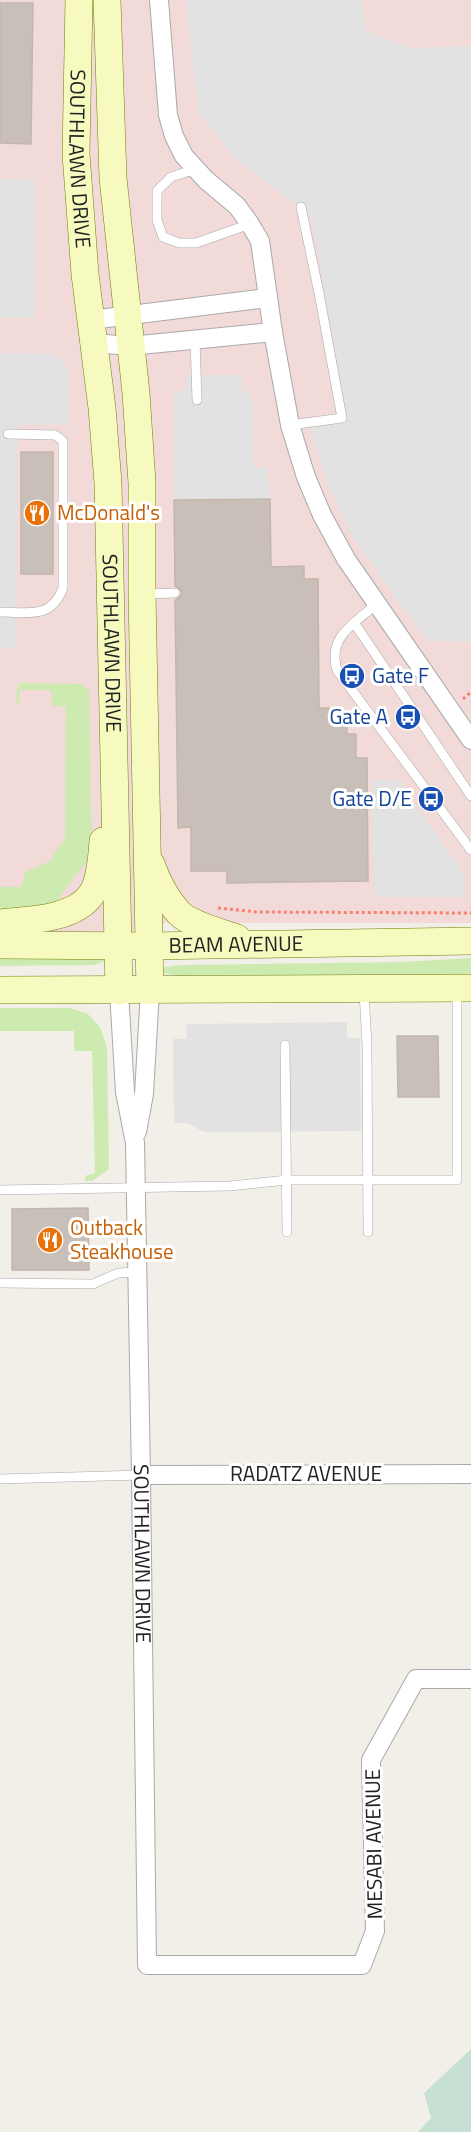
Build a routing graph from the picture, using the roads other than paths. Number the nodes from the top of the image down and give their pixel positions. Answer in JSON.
{"nodes":[{"id":1,"x":79,"y":0,"type":"edge"},
{"id":2,"x":107,"y":0,"type":"edge"},
{"id":3,"x":159,"y":0,"type":"edge"},
{"id":4,"x":196,"y":169,"type":"junction"},
{"id":5,"x":301,"y":207,"type":"dead end"},
{"id":6,"x":250,"y":224,"type":"junction"},
{"id":7,"x":267,"y":298,"type":"junction"},
{"id":8,"x":126,"y":317,"type":"junction"},
{"id":9,"x":93,"y":332,"type":"junction"},
{"id":10,"x":273,"y":332,"type":"junction"},
{"id":11,"x":195,"y":339,"type":"junction"},
{"id":12,"x":130,"y":346,"type":"junction"},
{"id":13,"x":197,"y":400,"type":"dead end"},
{"id":14,"x":290,"y":425,"type":"junction"},
{"id":15,"x":8,"y":434,"type":"dead end"},
{"id":16,"x":175,"y":593,"type":"dead end"},
{"id":17,"x":142,"y":594,"type":"junction"},
{"id":18,"x":376,"y":604,"type":"junction"},
{"id":19,"x":0,"y":612,"type":"edge"},
{"id":20,"x":355,"y":624,"type":"junction"},
{"id":21,"x":468,"y":732,"type":"edge"},
{"id":22,"x":114,"y":751,"type":"junction"},
{"id":23,"x":471,"y":796,"type":"edge"},
{"id":24,"x":471,"y":850,"type":"edge"},
{"id":25,"x":148,"y":857,"type":"junction"},
{"id":26,"x":0,"y":923,"type":"edge"},
{"id":27,"x":471,"y":941,"type":"edge"},
{"id":28,"x":252,"y":944,"type":"junction"},
{"id":29,"x":0,"y":945,"type":"edge"},
{"id":30,"x":118,"y":946,"type":"junction"},
{"id":31,"x":150,"y":946,"type":"junction"},
{"id":32,"x":464,"y":988,"type":"edge"},
{"id":33,"x":364,"y":989,"type":"junction"},
{"id":34,"x":0,"y":990,"type":"edge"},
{"id":35,"x":118,"y":991,"type":"junction"},
{"id":36,"x":150,"y":991,"type":"junction"},
{"id":37,"x":285,"y":1046,"type":"dead end"},
{"id":38,"x":135,"y":1143,"type":"junction"},
{"id":39,"x":287,"y":1180,"type":"junction"},
{"id":40,"x":369,"y":1180,"type":"junction"},
{"id":41,"x":135,"y":1188,"type":"junction"},
{"id":42,"x":0,"y":1190,"type":"edge"},
{"id":43,"x":287,"y":1232,"type":"dead end"},
{"id":44,"x":368,"y":1232,"type":"dead end"},
{"id":45,"x":137,"y":1272,"type":"junction"},
{"id":46,"x":0,"y":1283,"type":"edge"},
{"id":47,"x":471,"y":1474,"type":"edge"},
{"id":48,"x":141,"y":1475,"type":"junction"},
{"id":49,"x":0,"y":1479,"type":"edge"},
{"id":50,"x":471,"y":1679,"type":"edge"},
{"id":51,"x":147,"y":1965,"type":"joint"}],
"edges":[{"from":1,"to":9,"type":"street","name":"SOUTHLAWN DRIVE"},
{"from":2,"to":8,"type":"street","name":"SOUTHLAWN DRIVE"},
{"from":3,"to":4,"type":"street"},
{"from":4,"to":6,"type":"street"},
{"from":4,"to":6,"type":"lane"},
{"from":5,"to":14,"type":"lane"},
{"from":6,"to":7,"type":"street"},
{"from":7,"to":8,"type":"street"},
{"from":7,"to":10,"type":"street"},
{"from":8,"to":9,"type":"street"},
{"from":8,"to":12,"type":"street","name":"SOUTHLAWN DRIVE"},
{"from":9,"to":12,"type":"street"},
{"from":9,"to":22,"type":"street","name":"SOUTHLAWN DRIVE"},
{"from":10,"to":11,"type":"street"},
{"from":10,"to":14,"type":"street"},
{"from":11,"to":12,"type":"street"},
{"from":11,"to":13,"type":"lane"},
{"from":12,"to":17,"type":"street","name":"SOUTHLAWN DRIVE"},
{"from":14,"to":18,"type":"street"},
{"from":15,"to":19,"type":"lane"},
{"from":16,"to":17,"type":"lane"},
{"from":17,"to":25,"type":"street","name":"SOUTHLAWN DRIVE"},
{"from":18,"to":20,"type":"lane"},
{"from":18,"to":21,"type":"street"},
{"from":20,"to":23,"type":"lane"},
{"from":20,"to":24,"type":"lane"},
{"from":22,"to":26,"type":"street"},
{"from":22,"to":30,"type":"street","name":"SOUTHLAWN DRIVE"},
{"from":25,"to":28,"type":"street"},
{"from":25,"to":31,"type":"street","name":"SOUTHLAWN DRIVE"},
{"from":27,"to":28,"type":"street","name":"BEAM AVENUE"},
{"from":28,"to":31,"type":"street","name":"BEAM AVENUE"},
{"from":29,"to":30,"type":"street","name":"BEAM AVENUE"},
{"from":30,"to":31,"type":"street","name":"BEAM AVENUE"},
{"from":30,"to":35,"type":"street","name":"SOUTHLAWN DRIVE"},
{"from":31,"to":36,"type":"street","name":"SOUTHLAWN DRIVE"},
{"from":32,"to":33,"type":"street"},
{"from":32,"to":40,"type":"lane"},
{"from":33,"to":36,"type":"street"},
{"from":33,"to":40,"type":"lane"},
{"from":34,"to":35,"type":"street"},
{"from":35,"to":36,"type":"street"},
{"from":35,"to":38,"type":"street","name":"SOUTHLAWN DRIVE"},
{"from":36,"to":38,"type":"street","name":"SOUTHLAWN DRIVE"},
{"from":37,"to":39,"type":"lane"},
{"from":38,"to":41,"type":"street","name":"SOUTHLAWN DRIVE"},
{"from":39,"to":40,"type":"lane"},
{"from":39,"to":41,"type":"lane"},
{"from":39,"to":43,"type":"lane"},
{"from":40,"to":44,"type":"lane"},
{"from":41,"to":42,"type":"lane"},
{"from":41,"to":45,"type":"street","name":"SOUTHLAWN DRIVE"},
{"from":45,"to":46,"type":"lane"},
{"from":45,"to":48,"type":"street","name":"SOUTHLAWN DRIVE"},
{"from":47,"to":48,"type":"street","name":"RADATZ AVENUE"},
{"from":48,"to":49,"type":"lane"},
{"from":48,"to":51,"type":"street","name":"SOUTHLAWN DRIVE"},
{"from":50,"to":51,"type":"street","name":"MESABI AVENUE"}]}
